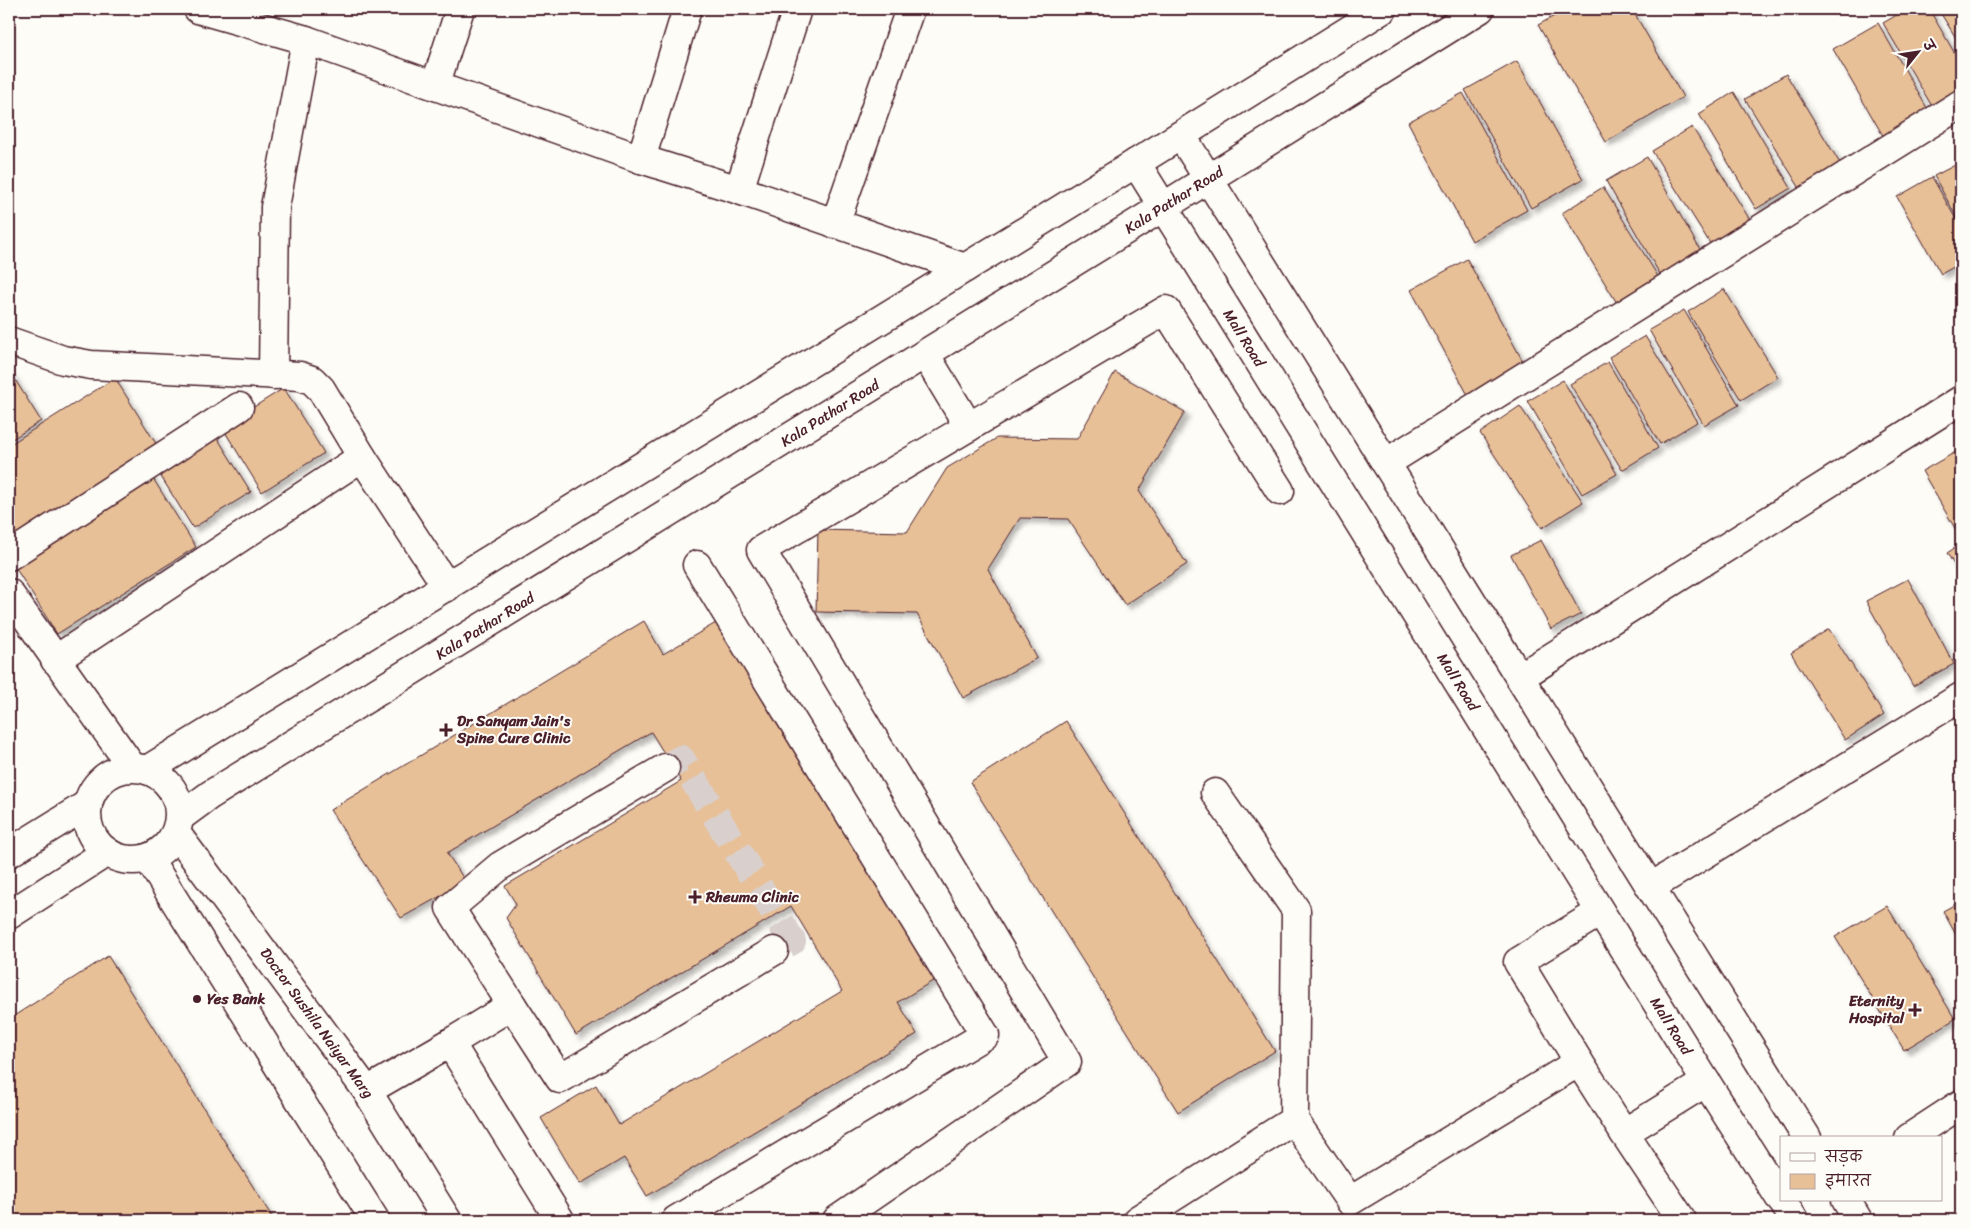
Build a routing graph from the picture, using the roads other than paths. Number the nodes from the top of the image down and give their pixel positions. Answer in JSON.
{"nodes":[{"id":1,"x":198,"y":9,"type":"edge"},
{"id":2,"x":460,"y":9,"type":"edge"},
{"id":3,"x":687,"y":9,"type":"edge"},
{"id":4,"x":797,"y":9,"type":"edge"},
{"id":5,"x":910,"y":9,"type":"edge"},
{"id":6,"x":1383,"y":9,"type":"edge"},
{"id":7,"x":1480,"y":9,"type":"edge"},
{"id":8,"x":306,"y":40,"type":"junction"},
{"id":9,"x":435,"y":86,"type":"junction"},
{"id":10,"x":1961,"y":104,"type":"edge"},
{"id":11,"x":1181,"y":135,"type":"junction"},
{"id":12,"x":641,"y":159,"type":"junction"},
{"id":13,"x":1136,"y":163,"type":"junction"},
{"id":14,"x":1209,"y":178,"type":"junction"},
{"id":15,"x":739,"y":190,"type":"junction"},
{"id":16,"x":1164,"y":207,"type":"junction"},
{"id":17,"x":836,"y":224,"type":"junction"},
{"id":18,"x":965,"y":268,"type":"junction"},
{"id":19,"x":9,"y":341,"type":"edge"},
{"id":20,"x":925,"y":354,"type":"junction"},
{"id":21,"x":273,"y":374,"type":"junction"},
{"id":22,"x":1961,"y":400,"type":"edge"},
{"id":23,"x":239,"y":407,"type":"dead end"},
{"id":24,"x":969,"y":427,"type":"junction"},
{"id":25,"x":362,"y":457,"type":"junction"},
{"id":26,"x":1386,"y":463,"type":"junction"},
{"id":27,"x":1280,"y":491,"type":"dead end"},
{"id":28,"x":9,"y":556,"type":"edge"},
{"id":29,"x":697,"y":565,"type":"dead end"},
{"id":30,"x":447,"y":587,"type":"junction"},
{"id":31,"x":9,"y":593,"type":"edge"},
{"id":32,"x":55,"y":660,"type":"junction"},
{"id":33,"x":1520,"y":677,"type":"junction"},
{"id":34,"x":1961,"y":697,"type":"edge"},
{"id":35,"x":139,"y":768,"type":"junction"},
{"id":36,"x":665,"y":768,"type":"tunnel mouth"},
{"id":37,"x":1214,"y":793,"type":"dead end"},
{"id":38,"x":88,"y":804,"type":"junction"},
{"id":39,"x":178,"y":825,"type":"junction"},
{"id":40,"x":107,"y":852,"type":"junction"},
{"id":41,"x":9,"y":853,"type":"edge"},
{"id":42,"x":148,"y":858,"type":"junction"},
{"id":43,"x":1651,"y":887,"type":"junction"},
{"id":44,"x":1600,"y":912,"type":"junction"},
{"id":45,"x":9,"y":915,"type":"edge"},
{"id":46,"x":774,"y":952,"type":"tunnel mouth"},
{"id":47,"x":512,"y":1005,"type":"junction"},
{"id":48,"x":450,"y":1043,"type":"junction"},
{"id":49,"x":1579,"y":1062,"type":"junction"},
{"id":50,"x":1706,"y":1082,"type":"junction"},
{"id":51,"x":367,"y":1090,"type":"junction"},
{"id":52,"x":1961,"y":1104,"type":"edge"},
{"id":53,"x":1294,"y":1120,"type":"junction"},
{"id":54,"x":1624,"y":1133,"type":"junction"},
{"id":55,"x":1806,"y":1136,"type":"edge"},
{"id":56,"x":1912,"y":1136,"type":"edge"},
{"id":57,"x":1780,"y":1198,"type":"edge"},
{"id":58,"x":1782,"y":1202,"type":"edge"},
{"id":59,"x":1847,"y":1202,"type":"edge"},
{"id":60,"x":376,"y":1220,"type":"edge"},
{"id":61,"x":447,"y":1220,"type":"edge"},
{"id":62,"x":560,"y":1220,"type":"edge"},
{"id":63,"x":676,"y":1220,"type":"edge"},
{"id":64,"x":837,"y":1220,"type":"edge"},
{"id":65,"x":1137,"y":1220,"type":"edge"},
{"id":66,"x":1682,"y":1220,"type":"edge"},
{"id":67,"x":1794,"y":1220,"type":"edge"},
{"id":68,"x":1858,"y":1220,"type":"edge"}],
"edges":[{"from":1,"to":8,"type":"street"},
{"from":2,"to":9,"type":"street"},
{"from":3,"to":12,"type":"street"},
{"from":4,"to":15,"type":"street"},
{"from":5,"to":17,"type":"street"},
{"from":6,"to":11,"type":"street"},
{"from":7,"to":14,"type":"street","name":"Kala Pathar Road"},
{"from":8,"to":9,"type":"street"},
{"from":8,"to":21,"type":"street"},
{"from":9,"to":12,"type":"street"},
{"from":10,"to":26,"type":"street"},
{"from":11,"to":13,"type":"street"},
{"from":11,"to":14,"type":"street"},
{"from":12,"to":15,"type":"street"},
{"from":13,"to":16,"type":"street","name":"Mall Road"},
{"from":13,"to":18,"type":"street"},
{"from":14,"to":16,"type":"street","name":"Kala Pathar Road"},
{"from":14,"to":26,"type":"street"},
{"from":15,"to":17,"type":"street"},
{"from":16,"to":20,"type":"street","name":"Kala Pathar Road"},
{"from":16,"to":44,"type":"street","name":"Mall Road"},
{"from":17,"to":18,"type":"street"},
{"from":18,"to":30,"type":"street"},
{"from":19,"to":21,"type":"street"},
{"from":20,"to":24,"type":"street"},
{"from":20,"to":39,"type":"street","name":"Kala Pathar Road"},
{"from":21,"to":25,"type":"street"},
{"from":22,"to":33,"type":"street"},
{"from":23,"to":28,"type":"street"},
{"from":24,"to":27,"type":"street"},
{"from":24,"to":64,"type":"street"},
{"from":25,"to":30,"type":"street"},
{"from":25,"to":32,"type":"street"},
{"from":26,"to":33,"type":"street"},
{"from":29,"to":63,"type":"street"},
{"from":30,"to":35,"type":"street"},
{"from":31,"to":32,"type":"street"},
{"from":32,"to":35,"type":"street"},
{"from":33,"to":43,"type":"street"},
{"from":34,"to":43,"type":"street"},
{"from":35,"to":38,"type":"street"},
{"from":35,"to":39,"type":"street"},
{"from":36,"to":47,"type":"street"},
{"from":37,"to":53,"type":"street"},
{"from":38,"to":40,"type":"street"},
{"from":38,"to":41,"type":"street"},
{"from":39,"to":42,"type":"street"},
{"from":39,"to":51,"type":"street","name":"Doctor Sushila Naiyar Marg"},
{"from":40,"to":42,"type":"street"},
{"from":40,"to":45,"type":"street"},
{"from":42,"to":60,"type":"street"},
{"from":43,"to":55,"type":"street"},
{"from":44,"to":49,"type":"street"},
{"from":44,"to":50,"type":"street","name":"Mall Road"},
{"from":46,"to":47,"type":"street"},
{"from":47,"to":48,"type":"street"},
{"from":48,"to":51,"type":"street"},
{"from":48,"to":62,"type":"street"},
{"from":49,"to":53,"type":"street"},
{"from":49,"to":54,"type":"street"},
{"from":50,"to":54,"type":"street"},
{"from":50,"to":57,"type":"street","name":"Mall Road"},
{"from":51,"to":61,"type":"street","name":"Doctor Sushila Naiyar Marg"},
{"from":52,"to":56,"type":"street"},
{"from":53,"to":65,"type":"street"},
{"from":54,"to":66,"type":"street"},
{"from":58,"to":67,"type":"street","name":"Mall Road"},
{"from":59,"to":68,"type":"street"}]}
